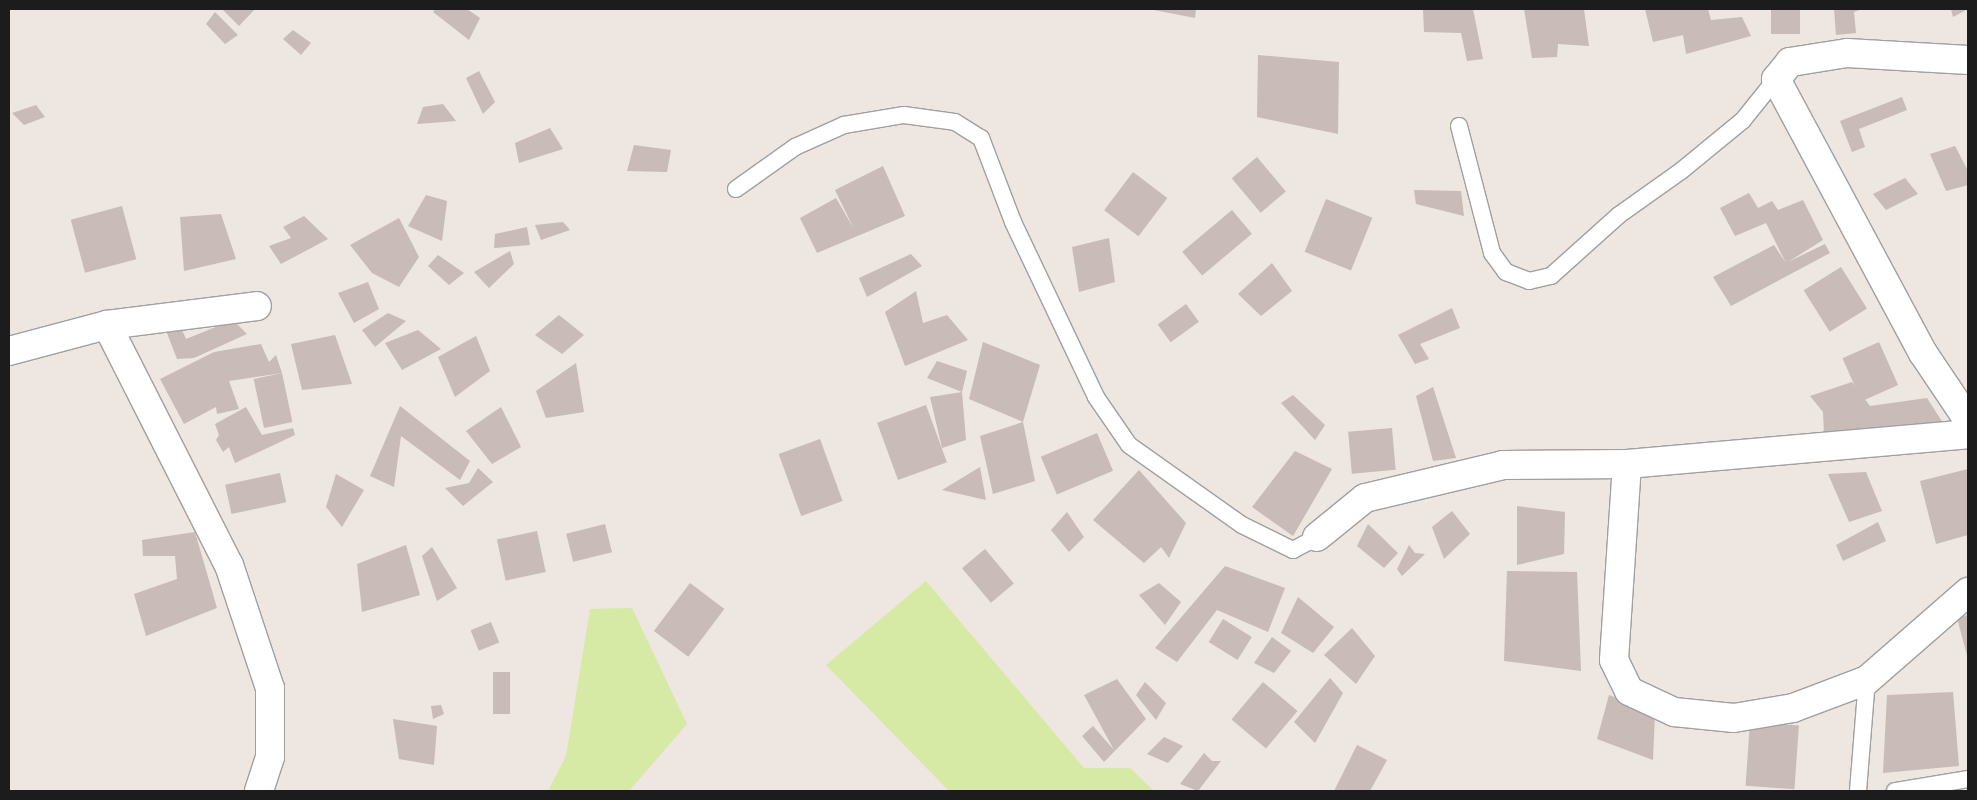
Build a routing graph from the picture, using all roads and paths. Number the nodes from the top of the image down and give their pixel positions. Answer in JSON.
{"nodes":[{"id":1,"x":1968,"y":60,"type":"edge"},
{"id":2,"x":1776,"y":79,"type":"junction"},
{"id":3,"x":1459,"y":126,"type":"dead end"},
{"id":4,"x":736,"y":189,"type":"dead end"},
{"id":5,"x":257,"y":306,"type":"dead end"},
{"id":6,"x":106,"y":325,"type":"junction"},
{"id":7,"x":9,"y":351,"type":"edge"},
{"id":8,"x":1968,"y":420,"type":"edge"},
{"id":9,"x":1968,"y":434,"type":"edge"},
{"id":10,"x":1627,"y":464,"type":"junction"},
{"id":11,"x":1317,"y":537,"type":"joint"},
{"id":12,"x":1968,"y":592,"type":"edge"},
{"id":13,"x":1866,"y":680,"type":"junction"},
{"id":14,"x":1968,"y":779,"type":"edge"},
{"id":15,"x":259,"y":791,"type":"edge"},
{"id":16,"x":1858,"y":791,"type":"edge"},
{"id":17,"x":1895,"y":791,"type":"edge"}],
"edges":[{"from":1,"to":2,"type":"street"},
{"from":2,"to":3,"type":"lane"},
{"from":2,"to":8,"type":"street"},
{"from":4,"to":11,"type":"lane"},
{"from":5,"to":6,"type":"street"},
{"from":6,"to":7,"type":"street"},
{"from":6,"to":15,"type":"street"},
{"from":9,"to":10,"type":"street"},
{"from":10,"to":11,"type":"street"},
{"from":10,"to":13,"type":"street"},
{"from":12,"to":13,"type":"street"},
{"from":13,"to":16,"type":"lane"},
{"from":14,"to":17,"type":"lane"}]}
